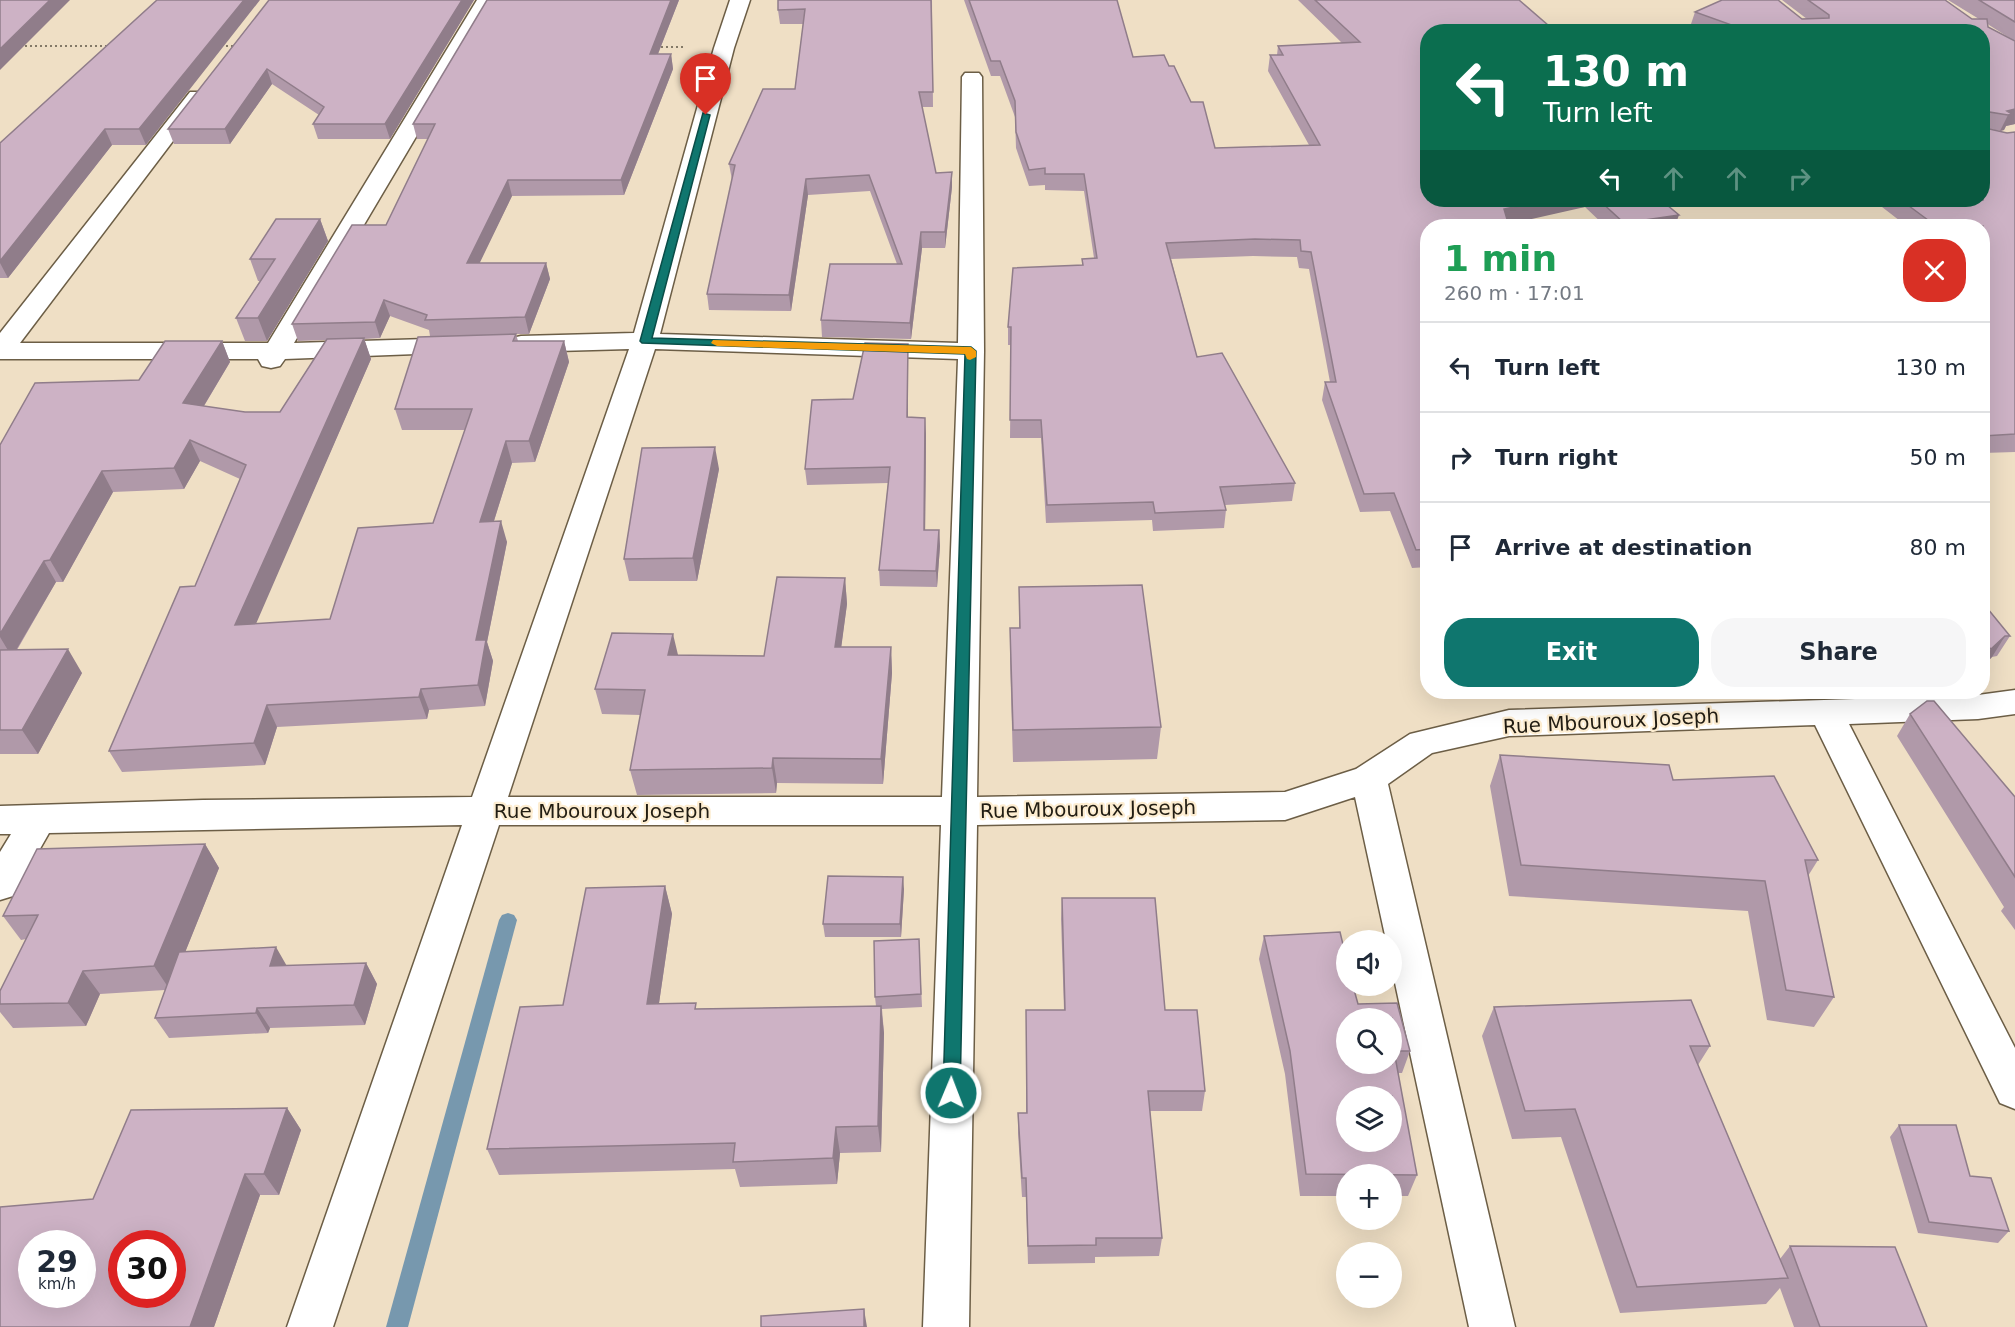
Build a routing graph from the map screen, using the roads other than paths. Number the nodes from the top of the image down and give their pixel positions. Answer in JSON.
{"nodes":[{"id":1,"x":487,"y":0,"type":"edge"},
{"id":2,"x":740,"y":0,"type":"edge"},
{"id":3,"x":972,"y":77,"type":"dead end"},
{"id":4,"x":207,"y":83,"type":"edge"},
{"id":5,"x":645,"y":341,"type":"junction"},
{"id":6,"x":0,"y":351,"type":"edge"},
{"id":7,"x":971,"y":351,"type":"junction"},
{"id":8,"x":274,"y":355,"type":"junction"},
{"id":9,"x":2015,"y":702,"type":"edge"},
{"id":10,"x":1826,"y":712,"type":"junction"},
{"id":11,"x":1369,"y":779,"type":"junction"},
{"id":12,"x":484,"y":811,"type":"junction"},
{"id":13,"x":959,"y":811,"type":"junction"},
{"id":14,"x":0,"y":820,"type":"edge"},
{"id":15,"x":38,"y":820,"type":"junction"},
{"id":16,"x":0,"y":885,"type":"edge"},
{"id":17,"x":2015,"y":1090,"type":"edge"},
{"id":18,"x":310,"y":1327,"type":"edge"},
{"id":19,"x":945,"y":1327,"type":"edge"},
{"id":20,"x":1492,"y":1327,"type":"edge"}],
"edges":[{"from":1,"to":8,"type":"street"},
{"from":2,"to":5,"type":"street"},
{"from":3,"to":7,"type":"street"},
{"from":4,"to":6,"type":"street"},
{"from":5,"to":7,"type":"street"},
{"from":5,"to":8,"type":"street"},
{"from":5,"to":12,"type":"street"},
{"from":6,"to":8,"type":"street"},
{"from":7,"to":13,"type":"street"},
{"from":9,"to":10,"type":"street","name":"Rue Mbouroux Joseph"},
{"from":10,"to":11,"type":"street","name":"Rue Mbouroux Joseph"},
{"from":10,"to":17,"type":"street"},
{"from":11,"to":13,"type":"street","name":"Rue Mbouroux Joseph"},
{"from":11,"to":20,"type":"street"},
{"from":12,"to":13,"type":"street","name":"Rue Mbouroux Joseph"},
{"from":12,"to":15,"type":"street","name":"Rue Mbouroux Joseph"},
{"from":12,"to":18,"type":"street"},
{"from":13,"to":19,"type":"street"},
{"from":14,"to":15,"type":"street","name":"Rue Mbouroux Joseph"},
{"from":15,"to":16,"type":"street"}]}
